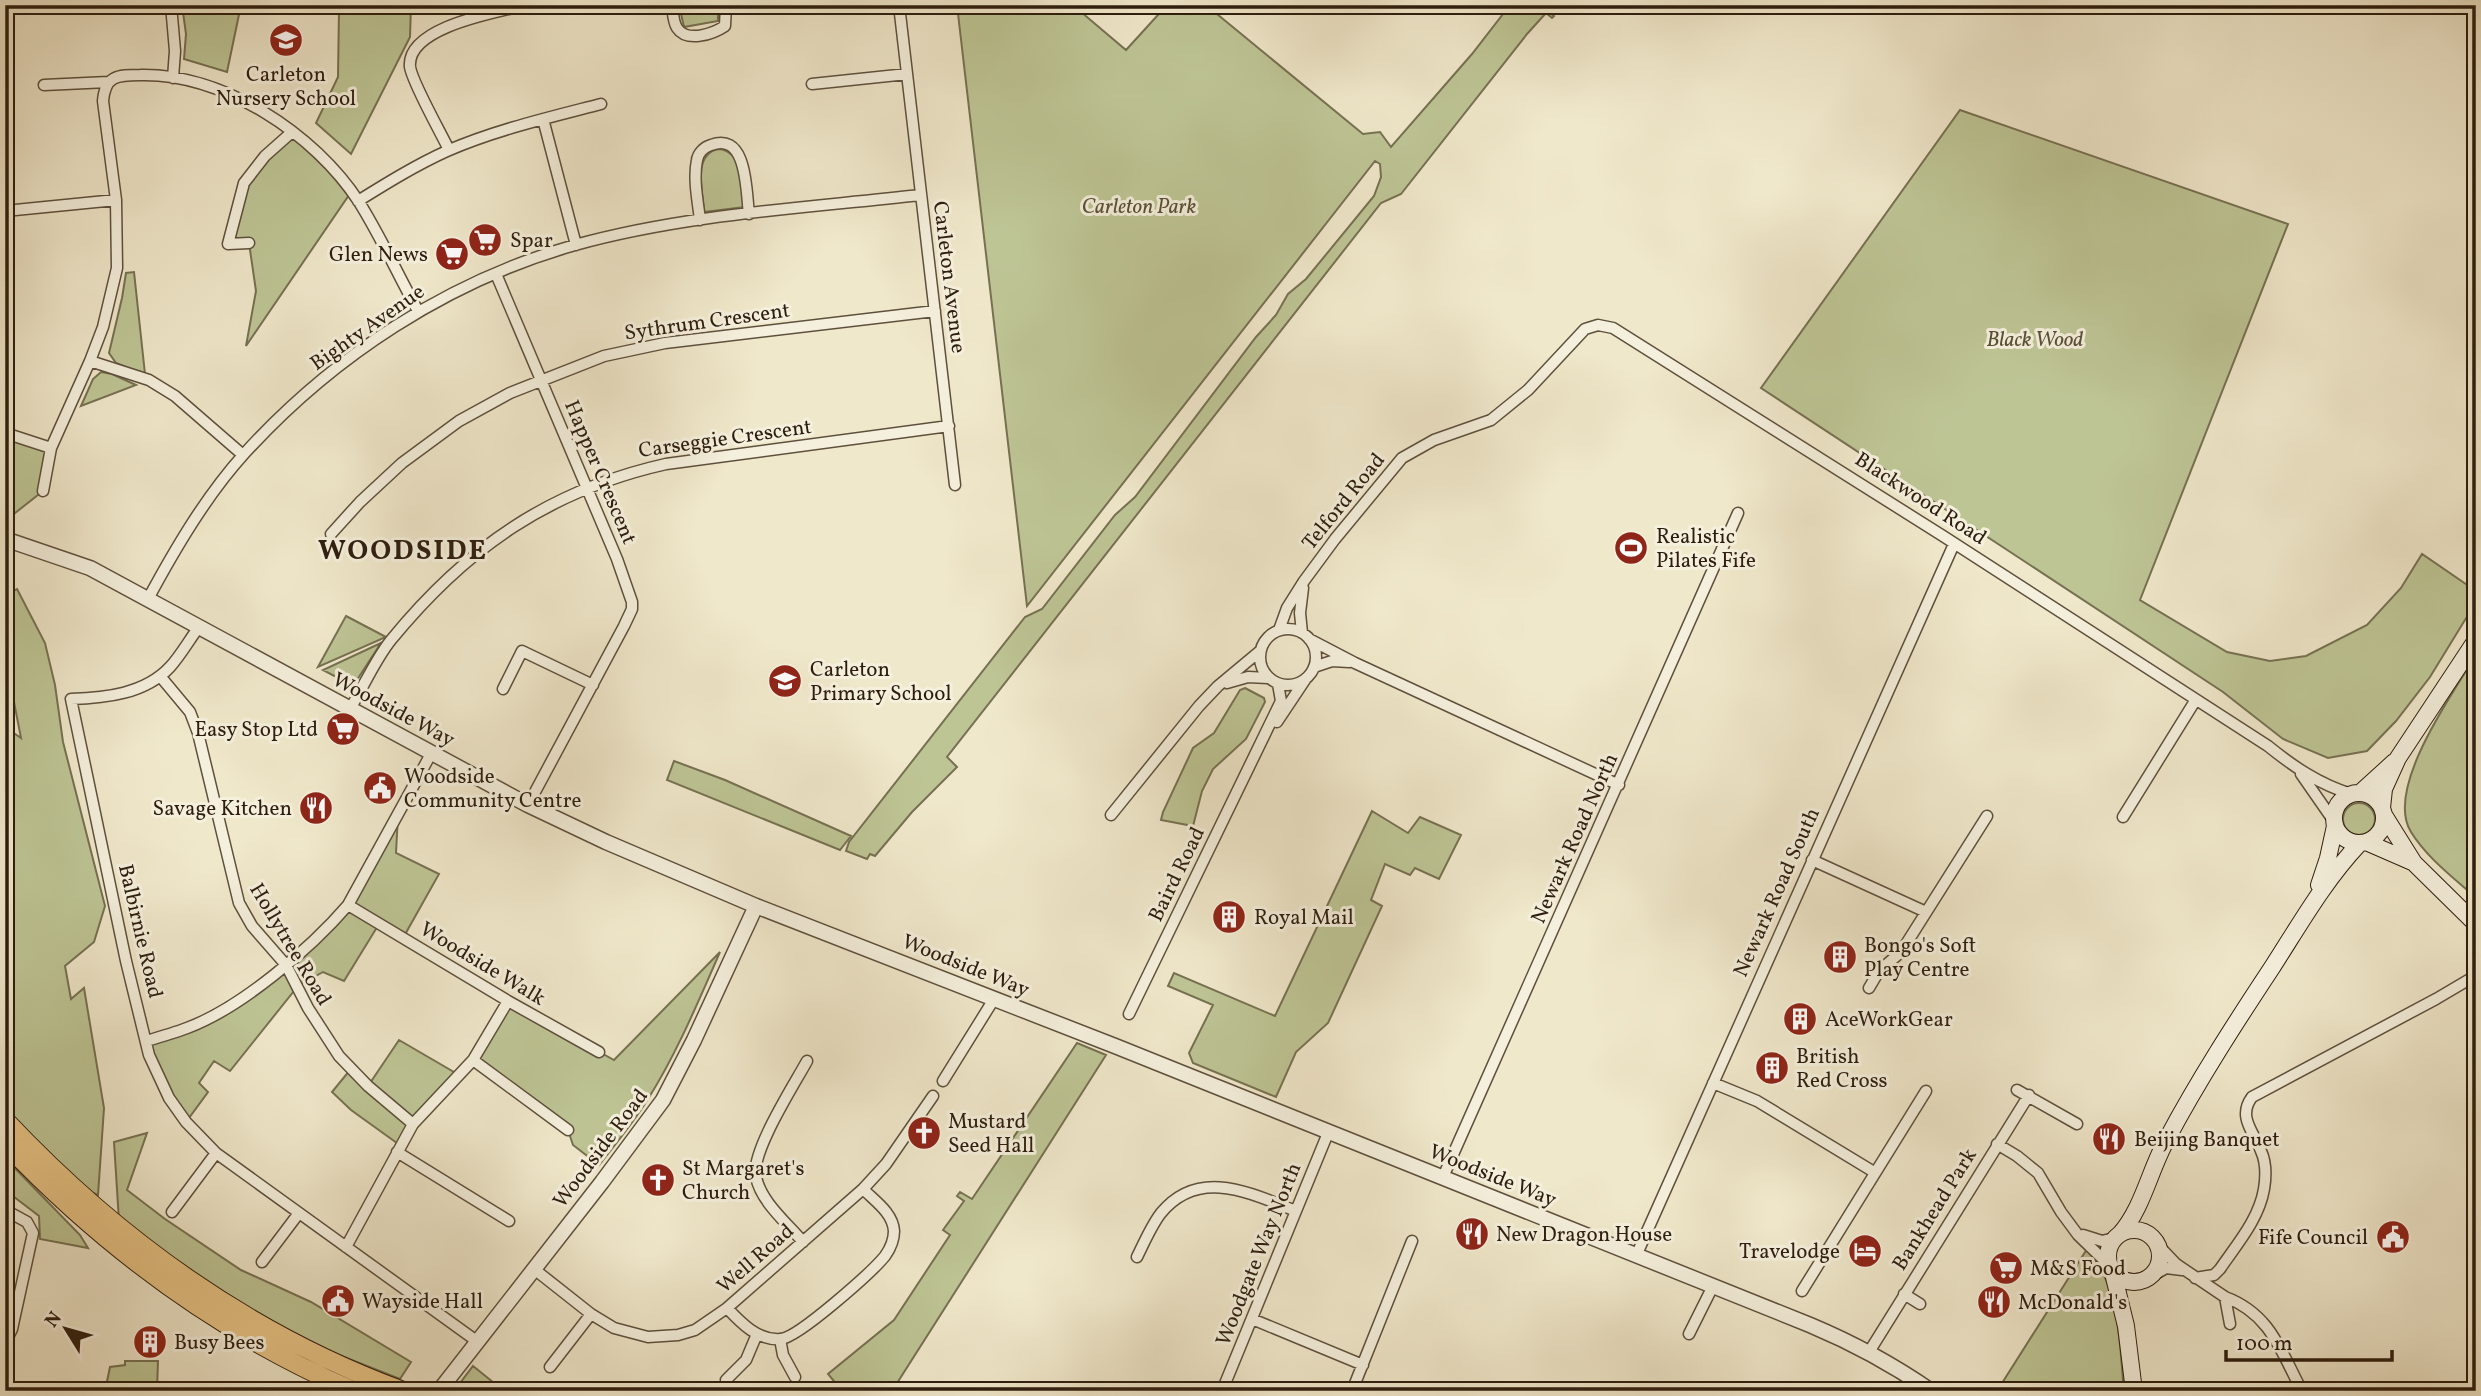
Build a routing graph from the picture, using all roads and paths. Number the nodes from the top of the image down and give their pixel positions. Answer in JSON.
{"nodes":[{"id":1,"x":171,"y":5,"type":"edge"},
{"id":2,"x":526,"y":5,"type":"edge"},
{"id":3,"x":672,"y":5,"type":"edge"},
{"id":4,"x":726,"y":5,"type":"edge"},
{"id":5,"x":899,"y":5,"type":"edge"},
{"id":6,"x":907,"y":74,"type":"junction"},
{"id":7,"x":173,"y":78,"type":"junction"},
{"id":8,"x":108,"y":82,"type":"junction"},
{"id":9,"x":811,"y":84,"type":"dead end"},
{"id":10,"x":44,"y":85,"type":"dead end"},
{"id":11,"x":601,"y":104,"type":"dead end"},
{"id":12,"x":543,"y":119,"type":"junction"},
{"id":13,"x":292,"y":132,"type":"junction"},
{"id":14,"x":449,"y":150,"type":"junction"},
{"id":15,"x":920,"y":195,"type":"junction"},
{"id":16,"x":116,"y":200,"type":"junction"},
{"id":17,"x":358,"y":201,"type":"junction"},
{"id":18,"x":5,"y":211,"type":"edge"},
{"id":19,"x":749,"y":214,"type":"junction"},
{"id":20,"x":700,"y":220,"type":"junction"},
{"id":21,"x":249,"y":243,"type":"dead end"},
{"id":22,"x":576,"y":245,"type":"junction"},
{"id":23,"x":496,"y":274,"type":"junction"},
{"id":24,"x":418,"y":311,"type":"junction"},
{"id":25,"x":935,"y":311,"type":"junction"},
{"id":26,"x":1622,"y":335,"type":"joint"},
{"id":27,"x":90,"y":361,"type":"junction"},
{"id":28,"x":542,"y":381,"type":"junction"},
{"id":29,"x":949,"y":426,"type":"junction"},
{"id":30,"x":5,"y":433,"type":"edge"},
{"id":31,"x":51,"y":448,"type":"junction"},
{"id":32,"x":243,"y":455,"type":"junction"},
{"id":33,"x":955,"y":485,"type":"dead end"},
{"id":34,"x":586,"y":487,"type":"junction"},
{"id":35,"x":43,"y":491,"type":"dead end"},
{"id":36,"x":1738,"y":513,"type":"dead end"},
{"id":37,"x":331,"y":534,"type":"dead end"},
{"id":38,"x":5,"y":539,"type":"edge"},
{"id":39,"x":1954,"y":544,"type":"junction"},
{"id":40,"x":1304,"y":582,"type":"junction"},
{"id":41,"x":148,"y":599,"type":"junction"},
{"id":42,"x":199,"y":627,"type":"junction"},
{"id":43,"x":1279,"y":631,"type":"junction"},
{"id":44,"x":1306,"y":636,"type":"junction"},
{"id":45,"x":2476,"y":640,"type":"edge"},
{"id":46,"x":1260,"y":651,"type":"junction"},
{"id":47,"x":1355,"y":663,"type":"junction"},
{"id":48,"x":1314,"y":667,"type":"junction"},
{"id":49,"x":160,"y":676,"type":"junction"},
{"id":50,"x":1307,"y":678,"type":"junction"},
{"id":51,"x":1273,"y":681,"type":"junction"},
{"id":52,"x":593,"y":685,"type":"junction"},
{"id":53,"x":1218,"y":686,"type":"junction"},
{"id":54,"x":503,"y":689,"type":"dead end"},
{"id":55,"x":2195,"y":701,"type":"junction"},
{"id":56,"x":350,"y":709,"type":"junction"},
{"id":57,"x":1257,"y":751,"type":"junction"},
{"id":58,"x":432,"y":752,"type":"junction"},
{"id":59,"x":2398,"y":758,"type":"junction"},
{"id":60,"x":2297,"y":769,"type":"junction"},
{"id":61,"x":1619,"y":785,"type":"junction"},
{"id":62,"x":2355,"y":793,"type":"junction"},
{"id":63,"x":528,"y":805,"type":"junction"},
{"id":64,"x":2383,"y":811,"type":"junction"},
{"id":65,"x":1111,"y":816,"type":"dead end"},
{"id":66,"x":1987,"y":816,"type":"dead end"},
{"id":67,"x":2123,"y":817,"type":"dead end"},
{"id":68,"x":2334,"y":823,"type":"junction"},
{"id":69,"x":2362,"y":843,"type":"junction"},
{"id":70,"x":1812,"y":860,"type":"junction"},
{"id":71,"x":2414,"y":863,"type":"junction"},
{"id":72,"x":2313,"y":904,"type":"junction"},
{"id":73,"x":348,"y":905,"type":"junction"},
{"id":74,"x":755,"y":906,"type":"junction"},
{"id":75,"x":1926,"y":912,"type":"junction"},
{"id":76,"x":2476,"y":924,"type":"edge"},
{"id":77,"x":286,"y":965,"type":"junction"},
{"id":78,"x":2475,"y":976,"type":"edge"},
{"id":79,"x":1869,"y":988,"type":"dead end"},
{"id":80,"x":994,"y":999,"type":"junction"},
{"id":81,"x":508,"y":1002,"type":"junction"},
{"id":82,"x":1129,"y":1014,"type":"dead end"},
{"id":83,"x":146,"y":1041,"type":"junction"},
{"id":84,"x":599,"y":1052,"type":"dead end"},
{"id":85,"x":473,"y":1060,"type":"junction"},
{"id":86,"x":807,"y":1060,"type":"dead end"},
{"id":87,"x":943,"y":1081,"type":"dead end"},
{"id":88,"x":1713,"y":1083,"type":"junction"},
{"id":89,"x":2017,"y":1090,"type":"dead end"},
{"id":90,"x":1926,"y":1091,"type":"dead end"},
{"id":91,"x":2029,"y":1095,"type":"junction"},
{"id":92,"x":933,"y":1096,"type":"dead end"},
{"id":93,"x":5,"y":1120,"type":"edge"},
{"id":94,"x":413,"y":1124,"type":"junction"},
{"id":95,"x":2077,"y":1124,"type":"dead end"},
{"id":96,"x":568,"y":1130,"type":"dead end"},
{"id":97,"x":1328,"y":1133,"type":"junction"},
{"id":98,"x":5,"y":1143,"type":"edge"},
{"id":99,"x":1997,"y":1144,"type":"junction"},
{"id":100,"x":397,"y":1152,"type":"junction"},
{"id":101,"x":216,"y":1153,"type":"junction"},
{"id":102,"x":1874,"y":1172,"type":"junction"},
{"id":103,"x":1443,"y":1177,"type":"junction"},
{"id":104,"x":62,"y":1188,"type":"junction"},
{"id":105,"x":863,"y":1189,"type":"junction"},
{"id":106,"x":2143,"y":1192,"type":"junction"},
{"id":107,"x":5,"y":1210,"type":"edge"},
{"id":108,"x":1296,"y":1211,"type":"junction"},
{"id":109,"x":172,"y":1212,"type":"dead end"},
{"id":110,"x":299,"y":1213,"type":"junction"},
{"id":111,"x":509,"y":1221,"type":"dead end"},
{"id":112,"x":2072,"y":1227,"type":"junction"},
{"id":113,"x":2146,"y":1233,"type":"junction"},
{"id":114,"x":2117,"y":1236,"type":"junction"},
{"id":115,"x":117,"y":1237,"type":"junction"},
{"id":116,"x":1412,"y":1241,"type":"dead end"},
{"id":117,"x":803,"y":1242,"type":"junction"},
{"id":118,"x":2158,"y":1245,"type":"junction"},
{"id":119,"x":346,"y":1247,"type":"junction"},
{"id":120,"x":1636,"y":1256,"type":"junction"},
{"id":121,"x":1137,"y":1257,"type":"dead end"},
{"id":122,"x":262,"y":1262,"type":"dead end"},
{"id":123,"x":534,"y":1269,"type":"junction"},
{"id":124,"x":2111,"y":1269,"type":"junction"},
{"id":125,"x":2185,"y":1271,"type":"junction"},
{"id":126,"x":2148,"y":1278,"type":"junction"},
{"id":127,"x":2196,"y":1278,"type":"junction"},
{"id":128,"x":1713,"y":1286,"type":"junction"},
{"id":129,"x":1802,"y":1291,"type":"dead end"},
{"id":130,"x":1904,"y":1294,"type":"junction"},
{"id":131,"x":2225,"y":1297,"type":"junction"},
{"id":132,"x":1920,"y":1304,"type":"dead end"},
{"id":133,"x":727,"y":1308,"type":"junction"},
{"id":134,"x":591,"y":1314,"type":"junction"},
{"id":135,"x":1252,"y":1319,"type":"junction"},
{"id":136,"x":2230,"y":1324,"type":"dead end"},
{"id":137,"x":2126,"y":1326,"type":"junction"},
{"id":138,"x":757,"y":1334,"type":"junction"},
{"id":139,"x":1689,"y":1334,"type":"dead end"},
{"id":140,"x":780,"y":1339,"type":"junction"},
{"id":141,"x":6,"y":1342,"type":"edge"},
{"id":142,"x":478,"y":1342,"type":"junction"},
{"id":143,"x":1869,"y":1352,"type":"junction"},
{"id":144,"x":1363,"y":1365,"type":"junction"},
{"id":145,"x":550,"y":1367,"type":"dead end"},
{"id":146,"x":795,"y":1377,"type":"dead end"},
{"id":147,"x":726,"y":1380,"type":"dead end"},
{"id":148,"x":394,"y":1388,"type":"edge"},
{"id":149,"x":354,"y":1391,"type":"edge"},
{"id":150,"x":439,"y":1391,"type":"edge"},
{"id":151,"x":1222,"y":1391,"type":"edge"},
{"id":152,"x":1352,"y":1391,"type":"edge"},
{"id":153,"x":1931,"y":1391,"type":"edge"},
{"id":154,"x":2134,"y":1391,"type":"edge"},
{"id":155,"x":2302,"y":1391,"type":"edge"}],
"edges":[{"from":1,"to":7,"type":"street"},
{"from":2,"to":14,"type":"street"},
{"from":3,"to":4,"type":"street"},
{"from":5,"to":6,"type":"street","name":"Carleton Avenue"},
{"from":6,"to":9,"type":"street"},
{"from":6,"to":15,"type":"street","name":"Carleton Avenue"},
{"from":7,"to":8,"type":"street"},
{"from":7,"to":13,"type":"street"},
{"from":8,"to":10,"type":"street"},
{"from":8,"to":16,"type":"street"},
{"from":11,"to":12,"type":"street"},
{"from":12,"to":14,"type":"street"},
{"from":12,"to":22,"type":"street"},
{"from":13,"to":17,"type":"street"},
{"from":13,"to":21,"type":"street"},
{"from":14,"to":17,"type":"street"},
{"from":15,"to":19,"type":"street","name":"Bighty Avenue"},
{"from":15,"to":25,"type":"street","name":"Carleton Avenue"},
{"from":16,"to":18,"type":"street"},
{"from":16,"to":27,"type":"street"},
{"from":17,"to":24,"type":"street"},
{"from":19,"to":20,"type":"street","name":"Bighty Avenue"},
{"from":19,"to":20,"type":"street"},
{"from":20,"to":22,"type":"street","name":"Bighty Avenue"},
{"from":22,"to":23,"type":"street","name":"Bighty Avenue"},
{"from":23,"to":24,"type":"street","name":"Bighty Avenue"},
{"from":23,"to":28,"type":"street","name":"Happer Crescent"},
{"from":24,"to":32,"type":"street","name":"Bighty Avenue"},
{"from":25,"to":28,"type":"street","name":"Sythrum Crescent"},
{"from":25,"to":29,"type":"street","name":"Carleton Avenue"},
{"from":26,"to":39,"type":"street","name":"Blackwood Road"},
{"from":26,"to":40,"type":"street","name":"Telford Road"},
{"from":27,"to":31,"type":"street"},
{"from":27,"to":32,"type":"street"},
{"from":28,"to":34,"type":"street","name":"Happer Crescent"},
{"from":28,"to":37,"type":"street","name":"Sythrum Crescent"},
{"from":29,"to":33,"type":"street","name":"Carleton Avenue"},
{"from":29,"to":34,"type":"street","name":"Carseggie Crescent"},
{"from":30,"to":31,"type":"street"},
{"from":31,"to":35,"type":"street"},
{"from":32,"to":41,"type":"street","name":"Bighty Avenue"},
{"from":34,"to":52,"type":"street","name":"Happer Crescent"},
{"from":34,"to":56,"type":"street","name":"Carseggie Crescent"},
{"from":36,"to":61,"type":"street","name":"Newark Road North"},
{"from":38,"to":41,"type":"street","name":"Woodside Way"},
{"from":39,"to":55,"type":"street","name":"Blackwood Road"},
{"from":39,"to":70,"type":"street","name":"Newark Road South"},
{"from":40,"to":43,"type":"street","name":"Telford Road"},
{"from":40,"to":44,"type":"street","name":"Telford Road"},
{"from":41,"to":42,"type":"street","name":"Woodside Way"},
{"from":42,"to":49,"type":"street"},
{"from":42,"to":56,"type":"street","name":"Woodside Way"},
{"from":43,"to":44,"type":"street"},
{"from":43,"to":46,"type":"street"},
{"from":44,"to":47,"type":"street"},
{"from":44,"to":48,"type":"street"},
{"from":45,"to":59,"type":"main road"},
{"from":46,"to":51,"type":"street"},
{"from":46,"to":53,"type":"street"},
{"from":47,"to":48,"type":"street"},
{"from":47,"to":61,"type":"street"},
{"from":48,"to":50,"type":"street"},
{"from":49,"to":77,"type":"street","name":"Hollytree Road"},
{"from":49,"to":83,"type":"street","name":"Balbirnie Road"},
{"from":50,"to":51,"type":"street"},
{"from":50,"to":57,"type":"street","name":"Baird Road"},
{"from":51,"to":53,"type":"street"},
{"from":51,"to":57,"type":"street","name":"Baird Road"},
{"from":52,"to":54,"type":"street"},
{"from":52,"to":63,"type":"street","name":"Happer Crescent"},
{"from":53,"to":65,"type":"street"},
{"from":55,"to":60,"type":"street","name":"Blackwood Road"},
{"from":55,"to":67,"type":"street"},
{"from":56,"to":58,"type":"street","name":"Woodside Way"},
{"from":57,"to":82,"type":"street","name":"Baird Road"},
{"from":58,"to":63,"type":"street","name":"Woodside Way"},
{"from":58,"to":73,"type":"street"},
{"from":59,"to":62,"type":"main road"},
{"from":59,"to":64,"type":"main road"},
{"from":60,"to":62,"type":"street","name":"Blackwood Road"},
{"from":60,"to":68,"type":"street","name":"Blackwood Road"},
{"from":61,"to":103,"type":"street","name":"Newark Road North"},
{"from":62,"to":64,"type":"main road"},
{"from":62,"to":68,"type":"main road"},
{"from":63,"to":74,"type":"street","name":"Woodside Way"},
{"from":64,"to":69,"type":"main road"},
{"from":64,"to":71,"type":"main road"},
{"from":66,"to":75,"type":"street"},
{"from":68,"to":69,"type":"main road"},
{"from":68,"to":72,"type":"main road"},
{"from":69,"to":71,"type":"main road"},
{"from":69,"to":72,"type":"main road"},
{"from":70,"to":75,"type":"street"},
{"from":70,"to":88,"type":"street","name":"Newark Road South"},
{"from":71,"to":76,"type":"main road"},
{"from":72,"to":106,"type":"main road"},
{"from":73,"to":77,"type":"street"},
{"from":73,"to":81,"type":"street","name":"Woodside Walk"},
{"from":74,"to":80,"type":"street","name":"Woodside Way"},
{"from":74,"to":123,"type":"street","name":"Woodside Road"},
{"from":75,"to":79,"type":"street"},
{"from":77,"to":83,"type":"street"},
{"from":77,"to":94,"type":"street","name":"Hollytree Road"},
{"from":78,"to":127,"type":"street"},
{"from":80,"to":87,"type":"street"},
{"from":80,"to":97,"type":"street","name":"Woodside Way"},
{"from":81,"to":84,"type":"street","name":"Woodside Walk"},
{"from":81,"to":85,"type":"street"},
{"from":83,"to":101,"type":"street","name":"Balbirnie Road"},
{"from":85,"to":94,"type":"street"},
{"from":85,"to":96,"type":"street"},
{"from":86,"to":117,"type":"street"},
{"from":88,"to":102,"type":"street"},
{"from":88,"to":120,"type":"street","name":"Newark Road South"},
{"from":89,"to":91,"type":"street"},
{"from":90,"to":102,"type":"street"},
{"from":91,"to":95,"type":"street"},
{"from":91,"to":99,"type":"street","name":"Bankhead Park"},
{"from":92,"to":105,"type":"street","name":"Well Road"},
{"from":93,"to":104,"type":"highway"},
{"from":94,"to":100,"type":"street"},
{"from":97,"to":103,"type":"street","name":"Woodside Way"},
{"from":97,"to":108,"type":"street","name":"Woodgate Way North"},
{"from":98,"to":104,"type":"highway"},
{"from":99,"to":112,"type":"street","name":"Bankhead Park"},
{"from":99,"to":130,"type":"street","name":"Bankhead Park"},
{"from":100,"to":111,"type":"street"},
{"from":100,"to":119,"type":"street"},
{"from":101,"to":109,"type":"street"},
{"from":101,"to":110,"type":"street","name":"Balbirnie Road"},
{"from":102,"to":129,"type":"street"},
{"from":103,"to":120,"type":"street","name":"Woodside Way"},
{"from":104,"to":115,"type":"highway"},
{"from":105,"to":117,"type":"street","name":"Well Road"},
{"from":105,"to":140,"type":"street"},
{"from":106,"to":113,"type":"main road"},
{"from":106,"to":114,"type":"main road"},
{"from":107,"to":141,"type":"street"},
{"from":108,"to":121,"type":"street"},
{"from":108,"to":135,"type":"street","name":"Woodgate Way North"},
{"from":110,"to":119,"type":"street","name":"Balbirnie Road"},
{"from":110,"to":122,"type":"street"},
{"from":112,"to":114,"type":"street"},
{"from":112,"to":124,"type":"street","name":"Bankhead Park"},
{"from":113,"to":114,"type":"main road"},
{"from":113,"to":118,"type":"main road"},
{"from":114,"to":124,"type":"main road"},
{"from":115,"to":148,"type":"highway"},
{"from":115,"to":149,"type":"highway"},
{"from":116,"to":144,"type":"street"},
{"from":117,"to":133,"type":"street","name":"Well Road"},
{"from":118,"to":125,"type":"street"},
{"from":118,"to":126,"type":"main road"},
{"from":119,"to":142,"type":"street","name":"Balbirnie Road"},
{"from":120,"to":128,"type":"street","name":"Woodside Way"},
{"from":123,"to":134,"type":"street","name":"Well Road"},
{"from":123,"to":142,"type":"street","name":"Woodside Road"},
{"from":124,"to":126,"type":"main road"},
{"from":124,"to":137,"type":"main road"},
{"from":125,"to":126,"type":"street"},
{"from":125,"to":127,"type":"street"},
{"from":126,"to":137,"type":"main road"},
{"from":127,"to":131,"type":"street"},
{"from":128,"to":139,"type":"street"},
{"from":128,"to":143,"type":"street","name":"Woodside Way"},
{"from":130,"to":132,"type":"street","name":"Bankhead Park"},
{"from":130,"to":143,"type":"street","name":"Bankhead Park"},
{"from":131,"to":136,"type":"street"},
{"from":131,"to":155,"type":"street"},
{"from":133,"to":134,"type":"street","name":"Well Road"},
{"from":133,"to":138,"type":"street"},
{"from":134,"to":145,"type":"street"},
{"from":135,"to":144,"type":"street"},
{"from":135,"to":151,"type":"street","name":"Woodgate Way North"},
{"from":137,"to":154,"type":"main road"},
{"from":138,"to":140,"type":"street"},
{"from":138,"to":147,"type":"street"},
{"from":140,"to":146,"type":"street"},
{"from":142,"to":150,"type":"street","name":"Woodside Road"},
{"from":143,"to":153,"type":"street","name":"Woodside Way"},
{"from":144,"to":152,"type":"street"}]}
